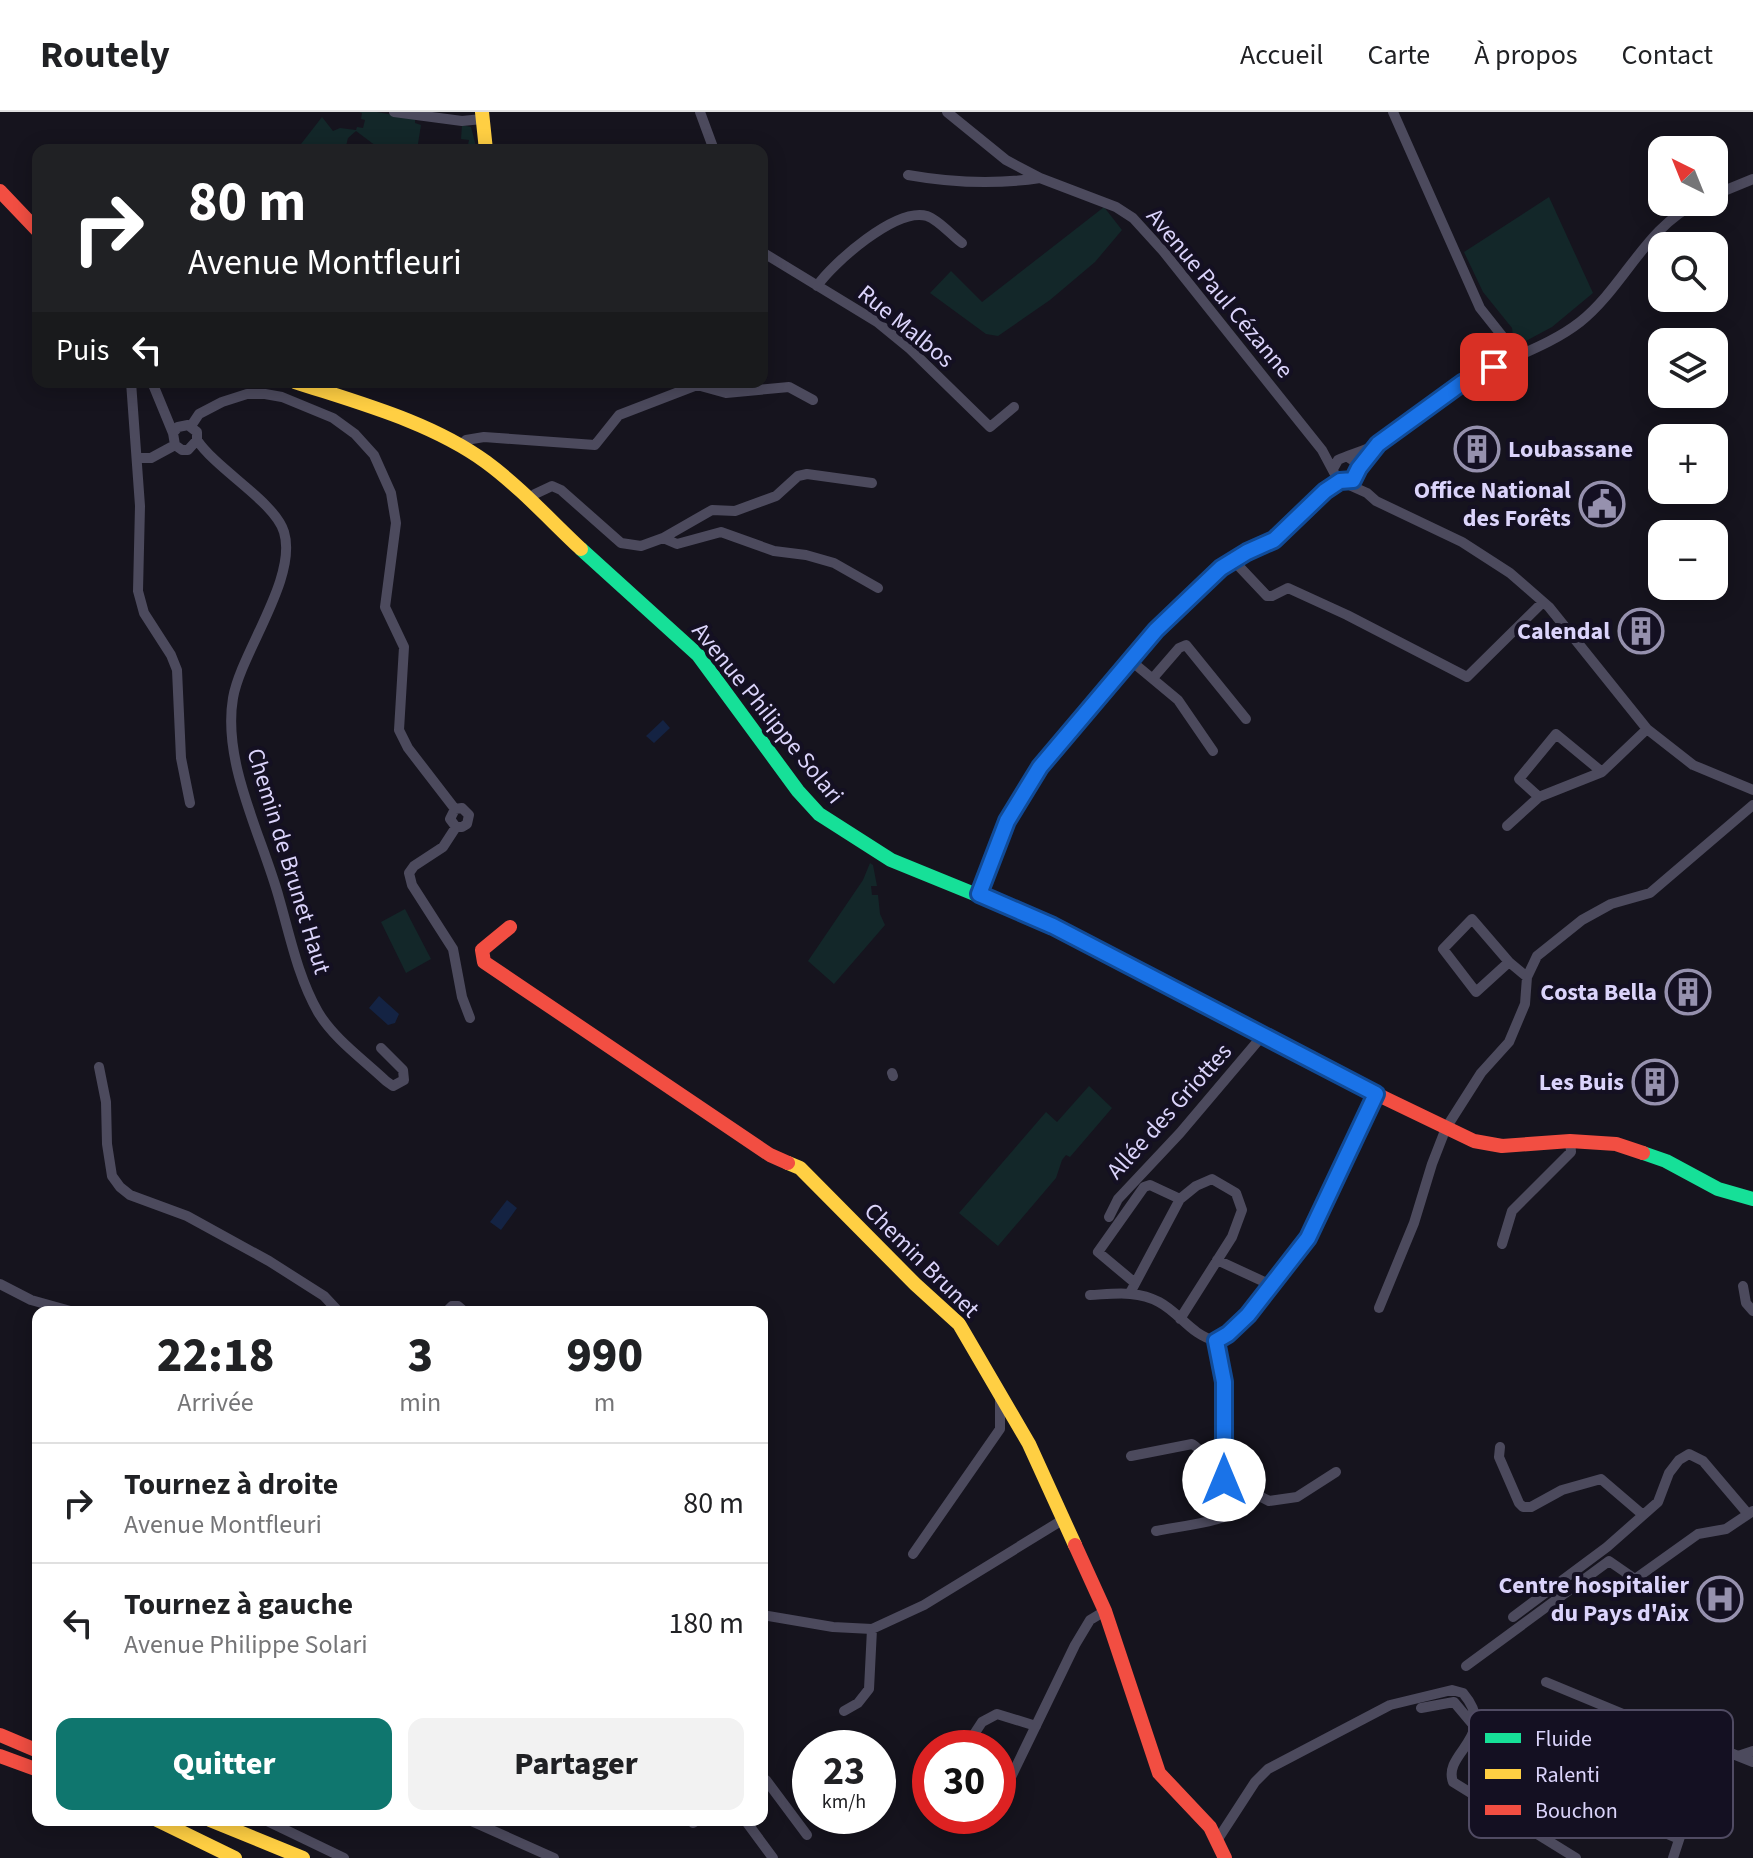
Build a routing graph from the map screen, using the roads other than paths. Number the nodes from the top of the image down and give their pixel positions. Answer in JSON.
{"nodes":[{"id":1,"x":394,"y":112,"type":"edge"},
{"id":2,"x":700,"y":112,"type":"edge"},
{"id":3,"x":947,"y":112,"type":"edge"},
{"id":4,"x":1393,"y":112,"type":"edge"},
{"id":5,"x":482,"y":116,"type":"edge"},
{"id":6,"x":485,"y":144,"type":"edge"},
{"id":7,"x":712,"y":144,"type":"edge"},
{"id":8,"x":908,"y":175,"type":"dead end"},
{"id":9,"x":1040,"y":178,"type":"junction"},
{"id":10,"x":1753,"y":179,"type":"edge"},
{"id":11,"x":1728,"y":189,"type":"edge"},
{"id":12,"x":0,"y":191,"type":"edge"},
{"id":13,"x":1673,"y":216,"type":"edge"},
{"id":14,"x":32,"y":225,"type":"edge"},
{"id":15,"x":962,"y":243,"type":"dead end"},
{"id":16,"x":768,"y":256,"type":"edge"},
{"id":17,"x":817,"y":286,"type":"junction"},
{"id":18,"x":1513,"y":358,"type":"junction"},
{"id":19,"x":131,"y":388,"type":"edge"},
{"id":20,"x":156,"y":388,"type":"edge"},
{"id":21,"x":312,"y":388,"type":"edge"},
{"id":22,"x":685,"y":388,"type":"edge"},
{"id":23,"x":709,"y":388,"type":"edge"},
{"id":24,"x":813,"y":400,"type":"dead end"},
{"id":25,"x":1014,"y":407,"type":"dead end"},
{"id":26,"x":182,"y":428,"type":"junction"},
{"id":27,"x":197,"y":440,"type":"junction"},
{"id":28,"x":1378,"y":444,"type":"junction"},
{"id":29,"x":175,"y":445,"type":"junction"},
{"id":30,"x":460,"y":446,"type":"junction"},
{"id":31,"x":188,"y":450,"type":"junction"},
{"id":32,"x":1322,"y":450,"type":"junction"},
{"id":33,"x":208,"y":456,"type":"junction"},
{"id":34,"x":1346,"y":457,"type":"junction"},
{"id":35,"x":137,"y":458,"type":"junction"},
{"id":36,"x":1358,"y":471,"type":"junction"},
{"id":37,"x":1338,"y":477,"type":"junction"},
{"id":38,"x":872,"y":483,"type":"dead end"},
{"id":39,"x":1367,"y":493,"type":"junction"},
{"id":40,"x":528,"y":500,"type":"junction"},
{"id":41,"x":663,"y":538,"type":"junction"},
{"id":42,"x":1233,"y":560,"type":"junction"},
{"id":43,"x":878,"y":588,"type":"dead end"},
{"id":44,"x":1543,"y":602,"type":"junction"},
{"id":45,"x":1130,"y":660,"type":"junction"},
{"id":46,"x":1153,"y":678,"type":"junction"},
{"id":47,"x":1246,"y":719,"type":"dead end"},
{"id":48,"x":1647,"y":729,"type":"junction"},
{"id":49,"x":1213,"y":751,"type":"dead end"},
{"id":50,"x":1602,"y":772,"type":"junction"},
{"id":51,"x":1753,"y":790,"type":"edge"},
{"id":52,"x":1539,"y":797,"type":"junction"},
{"id":53,"x":190,"y":803,"type":"dead end"},
{"id":54,"x":1753,"y":805,"type":"edge"},
{"id":55,"x":1507,"y":826,"type":"dead end"},
{"id":56,"x":979,"y":894,"type":"junction"},
{"id":57,"x":510,"y":927,"type":"dead end"},
{"id":58,"x":1509,"y":962,"type":"junction"},
{"id":59,"x":1527,"y":977,"type":"junction"},
{"id":60,"x":470,"y":1018,"type":"dead end"},
{"id":61,"x":1263,"y":1035,"type":"junction"},
{"id":62,"x":381,"y":1048,"type":"dead end"},
{"id":63,"x":99,"y":1067,"type":"dead end"},
{"id":64,"x":1376,"y":1094,"type":"junction"},
{"id":65,"x":1446,"y":1128,"type":"junction"},
{"id":66,"x":1570,"y":1141,"type":"junction"},
{"id":67,"x":1180,"y":1199,"type":"junction"},
{"id":68,"x":1753,"y":1199,"type":"edge"},
{"id":69,"x":1109,"y":1217,"type":"dead end"},
{"id":70,"x":1502,"y":1244,"type":"dead end"},
{"id":71,"x":1217,"y":1260,"type":"junction"},
{"id":72,"x":0,"y":1284,"type":"edge"},
{"id":73,"x":1271,"y":1285,"type":"junction"},
{"id":74,"x":1743,"y":1286,"type":"dead end"},
{"id":75,"x":1133,"y":1288,"type":"junction"},
{"id":76,"x":1090,"y":1295,"type":"dead end"},
{"id":77,"x":52,"y":1306,"type":"edge"},
{"id":78,"x":333,"y":1306,"type":"edge"},
{"id":79,"x":1379,"y":1308,"type":"dead end"},
{"id":80,"x":1753,"y":1311,"type":"edge"},
{"id":81,"x":1180,"y":1319,"type":"junction"},
{"id":82,"x":1216,"y":1341,"type":"junction"},
{"id":83,"x":1000,"y":1397,"type":"junction"},
{"id":84,"x":1500,"y":1447,"type":"dead end"},
{"id":85,"x":1131,"y":1456,"type":"dead end"},
{"id":86,"x":1336,"y":1472,"type":"dead end"},
{"id":87,"x":1224,"y":1480,"type":"junction"},
{"id":88,"x":1750,"y":1513,"type":"edge"},
{"id":89,"x":1643,"y":1515,"type":"junction"},
{"id":90,"x":1064,"y":1519,"type":"junction"},
{"id":91,"x":1156,"y":1531,"type":"dead end"},
{"id":92,"x":913,"y":1554,"type":"dead end"},
{"id":93,"x":1105,"y":1611,"type":"junction"},
{"id":94,"x":768,"y":1616,"type":"edge"},
{"id":95,"x":1513,"y":1617,"type":"dead end"},
{"id":96,"x":872,"y":1629,"type":"junction"},
{"id":97,"x":1466,"y":1666,"type":"dead end"},
{"id":98,"x":1546,"y":1682,"type":"dead end"},
{"id":99,"x":1421,"y":1708,"type":"dead end"},
{"id":100,"x":1473,"y":1710,"type":"edge"},
{"id":101,"x":1614,"y":1710,"type":"edge"},
{"id":102,"x":844,"y":1711,"type":"dead end"},
{"id":103,"x":1469,"y":1720,"type":"edge"},
{"id":104,"x":1036,"y":1726,"type":"junction"},
{"id":105,"x":977,"y":1730,"type":"edge"},
{"id":106,"x":0,"y":1735,"type":"edge"},
{"id":107,"x":1469,"y":1738,"type":"edge"},
{"id":108,"x":32,"y":1748,"type":"edge"},
{"id":109,"x":1753,"y":1751,"type":"edge"},
{"id":110,"x":1733,"y":1754,"type":"edge"},
{"id":111,"x":0,"y":1756,"type":"edge"},
{"id":112,"x":1738,"y":1756,"type":"junction"},
{"id":113,"x":1753,"y":1762,"type":"edge"},
{"id":114,"x":1016,"y":1767,"type":"edge"},
{"id":115,"x":32,"y":1768,"type":"edge"},
{"id":116,"x":768,"y":1786,"type":"edge"},
{"id":117,"x":1469,"y":1792,"type":"edge"},
{"id":118,"x":161,"y":1826,"type":"edge"},
{"id":119,"x":169,"y":1826,"type":"edge"},
{"id":120,"x":219,"y":1826,"type":"edge"},
{"id":121,"x":223,"y":1826,"type":"edge"},
{"id":122,"x":277,"y":1826,"type":"edge"},
{"id":123,"x":482,"y":1826,"type":"edge"},
{"id":124,"x":749,"y":1826,"type":"edge"},
{"id":125,"x":807,"y":1835,"type":"dead end"},
{"id":126,"x":1544,"y":1838,"type":"edge"},
{"id":127,"x":1218,"y":1839,"type":"junction"},
{"id":128,"x":1679,"y":1839,"type":"edge"},
{"id":129,"x":212,"y":1858,"type":"edge"},
{"id":130,"x":235,"y":1858,"type":"edge"},
{"id":131,"x":277,"y":1858,"type":"edge"},
{"id":132,"x":303,"y":1858,"type":"edge"},
{"id":133,"x":344,"y":1858,"type":"edge"},
{"id":134,"x":554,"y":1858,"type":"edge"},
{"id":135,"x":773,"y":1858,"type":"edge"},
{"id":136,"x":1225,"y":1858,"type":"edge"},
{"id":137,"x":1576,"y":1858,"type":"edge"},
{"id":138,"x":1673,"y":1858,"type":"edge"}],
"edges":[{"from":1,"to":5,"type":"street"},
{"from":2,"to":7,"type":"street"},
{"from":3,"to":9,"type":"street","name":"Avenue Paul Cézanne"},
{"from":4,"to":18,"type":"street"},
{"from":5,"to":6,"type":"main road"},
{"from":8,"to":9,"type":"street"},
{"from":9,"to":32,"type":"street","name":"Avenue Paul Cézanne"},
{"from":10,"to":11,"type":"street"},
{"from":12,"to":14,"type":"main road"},
{"from":13,"to":18,"type":"street"},
{"from":15,"to":17,"type":"street"},
{"from":16,"to":17,"type":"street","name":"Rue Malbos"},
{"from":17,"to":25,"type":"street","name":"Rue Malbos"},
{"from":18,"to":28,"type":"street"},
{"from":19,"to":35,"type":"street"},
{"from":20,"to":26,"type":"street"},
{"from":21,"to":30,"type":"main road","name":"Avenue Philippe Solari"},
{"from":22,"to":30,"type":"street"},
{"from":23,"to":24,"type":"street"},
{"from":26,"to":27,"type":"street","name":"Chemin de Brunet Haut"},
{"from":26,"to":29,"type":"street"},
{"from":26,"to":60,"type":"street"},
{"from":27,"to":31,"type":"street"},
{"from":27,"to":33,"type":"street","name":"Chemin de Brunet Haut"},
{"from":28,"to":34,"type":"street"},
{"from":28,"to":36,"type":"street"},
{"from":29,"to":31,"type":"street","name":"Chemin de Brunet Haut"},
{"from":29,"to":35,"type":"street"},
{"from":30,"to":40,"type":"main road","name":"Avenue Philippe Solari"},
{"from":31,"to":33,"type":"street","name":"Chemin de Brunet Haut"},
{"from":32,"to":34,"type":"street"},
{"from":32,"to":37,"type":"street","name":"Avenue Paul Cézanne"},
{"from":33,"to":62,"type":"street","name":"Chemin de Brunet Haut"},
{"from":34,"to":36,"type":"street"},
{"from":34,"to":37,"type":"street"},
{"from":35,"to":53,"type":"street"},
{"from":36,"to":37,"type":"street"},
{"from":36,"to":39,"type":"street"},
{"from":37,"to":39,"type":"street"},
{"from":37,"to":42,"type":"street"},
{"from":38,"to":41,"type":"street"},
{"from":39,"to":44,"type":"street"},
{"from":40,"to":41,"type":"street"},
{"from":40,"to":56,"type":"main road","name":"Avenue Philippe Solari"},
{"from":41,"to":43,"type":"street"},
{"from":42,"to":44,"type":"street"},
{"from":42,"to":45,"type":"street"},
{"from":44,"to":48,"type":"street"},
{"from":45,"to":46,"type":"street"},
{"from":45,"to":56,"type":"street"},
{"from":46,"to":47,"type":"street"},
{"from":46,"to":49,"type":"street"},
{"from":48,"to":50,"type":"street"},
{"from":48,"to":51,"type":"street"},
{"from":50,"to":52,"type":"street"},
{"from":50,"to":52,"type":"street"},
{"from":52,"to":55,"type":"street"},
{"from":54,"to":59,"type":"street"},
{"from":56,"to":61,"type":"main road","name":"Avenue Philippe Solari"},
{"from":57,"to":83,"type":"main road","name":"Chemin Brunet"},
{"from":58,"to":58,"type":"street"},
{"from":58,"to":59,"type":"street"},
{"from":59,"to":65,"type":"street"},
{"from":61,"to":64,"type":"main road","name":"Avenue Philippe Solari"},
{"from":61,"to":69,"type":"street","name":"Allée des Griottes"},
{"from":63,"to":78,"type":"street"},
{"from":64,"to":65,"type":"main road","name":"Avenue Philippe Solari"},
{"from":64,"to":73,"type":"street"},
{"from":65,"to":66,"type":"main road","name":"Avenue Philippe Solari"},
{"from":65,"to":79,"type":"street"},
{"from":66,"to":68,"type":"main road","name":"Avenue Philippe Solari"},
{"from":66,"to":70,"type":"street"},
{"from":67,"to":71,"type":"street"},
{"from":67,"to":75,"type":"street"},
{"from":67,"to":75,"type":"street"},
{"from":71,"to":73,"type":"street"},
{"from":71,"to":81,"type":"street"},
{"from":72,"to":77,"type":"street"},
{"from":73,"to":82,"type":"street"},
{"from":74,"to":80,"type":"street"},
{"from":75,"to":76,"type":"street"},
{"from":75,"to":81,"type":"street"},
{"from":81,"to":82,"type":"street"},
{"from":82,"to":87,"type":"street"},
{"from":83,"to":90,"type":"main road","name":"Chemin Brunet"},
{"from":83,"to":92,"type":"street"},
{"from":84,"to":89,"type":"street"},
{"from":85,"to":87,"type":"street"},
{"from":86,"to":87,"type":"street"},
{"from":87,"to":91,"type":"street"},
{"from":88,"to":89,"type":"street"},
{"from":88,"to":97,"type":"street"},
{"from":89,"to":95,"type":"street"},
{"from":90,"to":93,"type":"main road","name":"Chemin Brunet"},
{"from":90,"to":96,"type":"street"},
{"from":93,"to":104,"type":"street"},
{"from":93,"to":127,"type":"main road","name":"Chemin Brunet"},
{"from":94,"to":96,"type":"street"},
{"from":96,"to":102,"type":"street"},
{"from":98,"to":101,"type":"street"},
{"from":99,"to":103,"type":"street"},
{"from":100,"to":127,"type":"street"},
{"from":104,"to":105,"type":"street"},
{"from":104,"to":114,"type":"street"},
{"from":106,"to":108,"type":"main road"},
{"from":107,"to":117,"type":"street"},
{"from":109,"to":112,"type":"street"},
{"from":110,"to":112,"type":"street"},
{"from":111,"to":115,"type":"main road"},
{"from":112,"to":113,"type":"street"},
{"from":116,"to":125,"type":"street"},
{"from":118,"to":129,"type":"main road"},
{"from":119,"to":130,"type":"main road"},
{"from":120,"to":131,"type":"main road"},
{"from":121,"to":132,"type":"main road"},
{"from":122,"to":133,"type":"street"},
{"from":123,"to":134,"type":"street"},
{"from":124,"to":135,"type":"street"},
{"from":126,"to":137,"type":"street"},
{"from":127,"to":136,"type":"main road","name":"Chemin Brunet"},
{"from":128,"to":138,"type":"street"}]}
